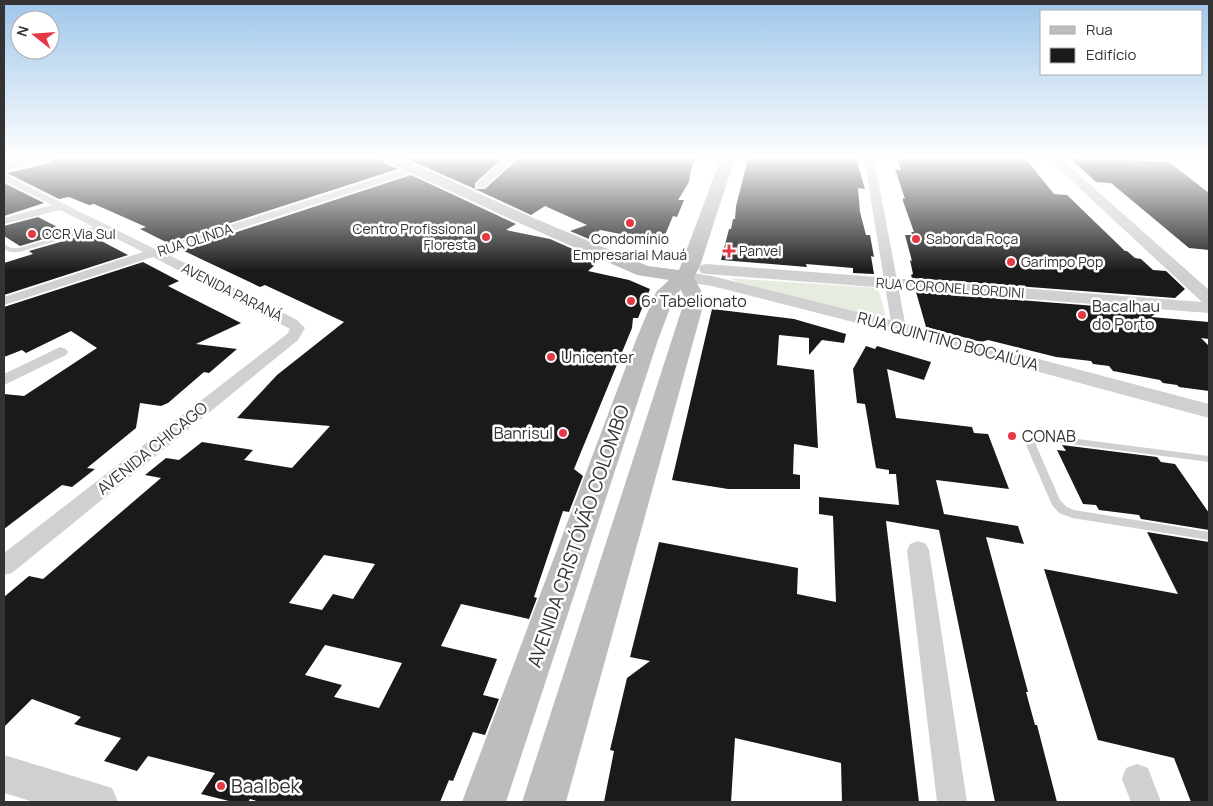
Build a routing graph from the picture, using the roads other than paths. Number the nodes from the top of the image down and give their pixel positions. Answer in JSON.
{"nodes":[{"id":1,"x":41,"y":196,"type":"edge"},
{"id":2,"x":322,"y":196,"type":"edge"},
{"id":3,"x":477,"y":196,"type":"edge"},
{"id":4,"x":502,"y":196,"type":"edge"},
{"id":5,"x":715,"y":196,"type":"edge"},
{"id":6,"x":876,"y":196,"type":"edge"},
{"id":7,"x":1095,"y":196,"type":"edge"},
{"id":8,"x":62,"y":206,"type":"junction"},
{"id":9,"x":4,"y":221,"type":"edge"},
{"id":10,"x":103,"y":226,"type":"junction"},
{"id":11,"x":4,"y":246,"type":"edge"},
{"id":12,"x":156,"y":252,"type":"junction"},
{"id":13,"x":688,"y":272,"type":"junction"},
{"id":14,"x":891,"y":283,"type":"junction"},
{"id":15,"x":1209,"y":299,"type":"edge"},
{"id":16,"x":4,"y":301,"type":"edge"},
{"id":17,"x":1209,"y":308,"type":"edge"},
{"id":18,"x":298,"y":328,"type":"joint"},
{"id":19,"x":899,"y":328,"type":"junction"},
{"id":20,"x":60,"y":352,"type":"dead end"},
{"id":21,"x":4,"y":380,"type":"edge"},
{"id":22,"x":1209,"y":411,"type":"edge"},
{"id":23,"x":1209,"y":459,"type":"edge"},
{"id":24,"x":1209,"y":536,"type":"edge"},
{"id":25,"x":918,"y":550,"type":"dead end"},
{"id":26,"x":4,"y":566,"type":"edge"},
{"id":27,"x":4,"y":774,"type":"edge"},
{"id":28,"x":98,"y":802,"type":"edge"},
{"id":29,"x":484,"y":802,"type":"edge"},
{"id":30,"x":544,"y":802,"type":"edge"},
{"id":31,"x":952,"y":802,"type":"edge"}],
"edges":[{"from":1,"to":8,"type":"street","name":"AVENIDA PARANÁ"},
{"from":2,"to":12,"type":"street","name":"RUA OLINDA"},
{"from":3,"to":13,"type":"main road"},
{"from":4,"to":13,"type":"main road"},
{"from":5,"to":13,"type":"main road"},
{"from":6,"to":14,"type":"street"},
{"from":7,"to":15,"type":"street"},
{"from":8,"to":9,"type":"street"},
{"from":8,"to":10,"type":"street","name":"AVENIDA PARANÁ"},
{"from":10,"to":11,"type":"lane"},
{"from":10,"to":12,"type":"street","name":"AVENIDA PARANÁ"},
{"from":12,"to":16,"type":"street","name":"RUA OLINDA"},
{"from":12,"to":18,"type":"street","name":"AVENIDA PARANÁ"},
{"from":13,"to":14,"type":"street","name":"RUA CORONEL BORDINI"},
{"from":13,"to":19,"type":"street","name":"RUA QUINTINO BOCAIÚVA"},
{"from":13,"to":29,"type":"main road","name":"AVENIDA CRISTÓVÃO COLOMBO"},
{"from":13,"to":30,"type":"main road"},
{"from":14,"to":17,"type":"street","name":"RUA CORONEL BORDINI"},
{"from":14,"to":19,"type":"street"},
{"from":18,"to":26,"type":"street","name":"AVENIDA CHICAGO"},
{"from":19,"to":22,"type":"street","name":"RUA QUINTINO BOCAIÚVA"},
{"from":20,"to":21,"type":"street"},
{"from":23,"to":24,"type":"lane"},
{"from":25,"to":31,"type":"street"},
{"from":27,"to":28,"type":"street"}]}
